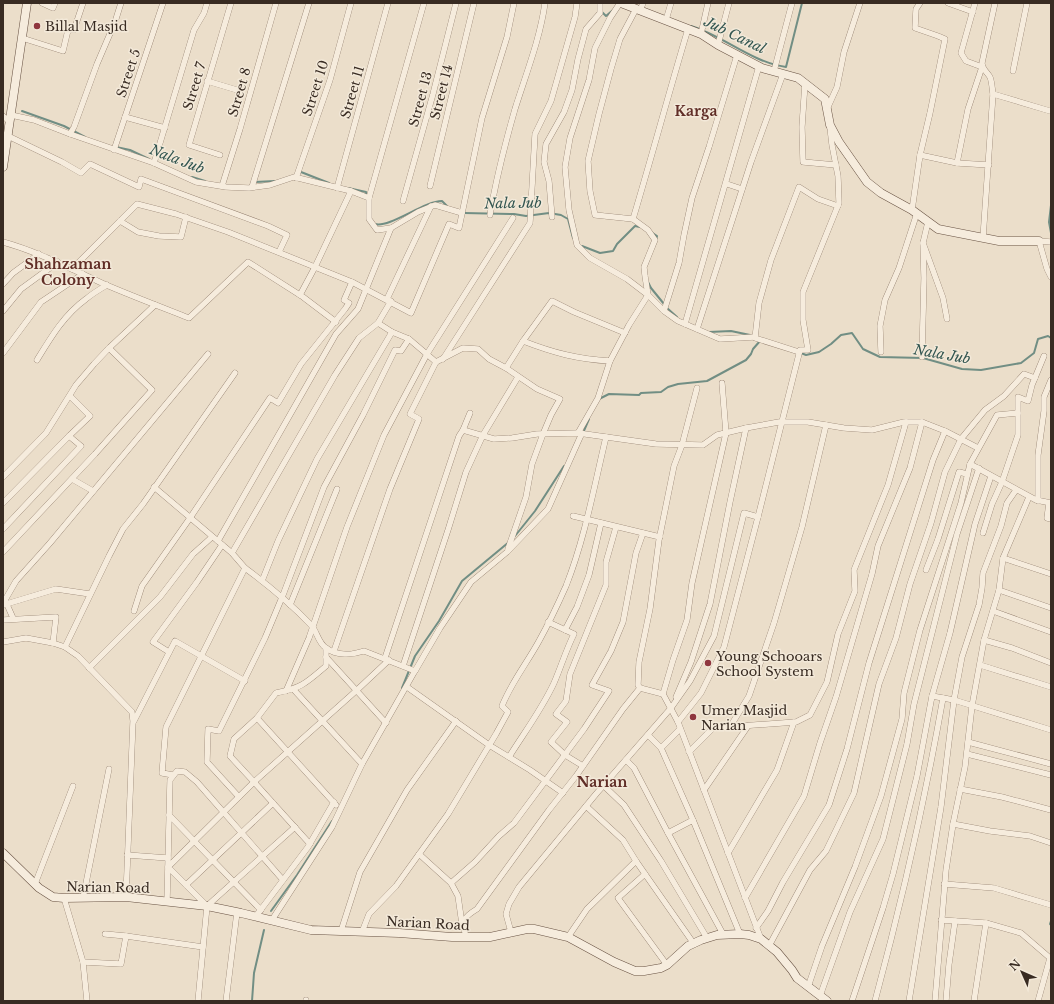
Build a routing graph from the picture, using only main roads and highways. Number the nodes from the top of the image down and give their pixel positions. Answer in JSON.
{"nodes":[{"id":1,"x":27,"y":3,"type":"edge"},
{"id":2,"x":620,"y":3,"type":"edge"},
{"id":3,"x":640,"y":8,"type":"edge"},
{"id":4,"x":8,"y":118,"type":"edge"},
{"id":5,"x":3,"y":166,"type":"edge"},
{"id":6,"x":1039,"y":241,"type":"road end"},
{"id":7,"x":3,"y":853,"type":"edge"},
{"id":8,"x":824,"y":999,"type":"edge"}],
"edges":[{"from":1,"to":4,"type":"main road"},
{"from":2,"to":3,"type":"main road"},
{"from":3,"to":6,"type":"main road"},
{"from":4,"to":5,"type":"main road"},
{"from":7,"to":8,"type":"main road","name":"Narian Road"}]}
